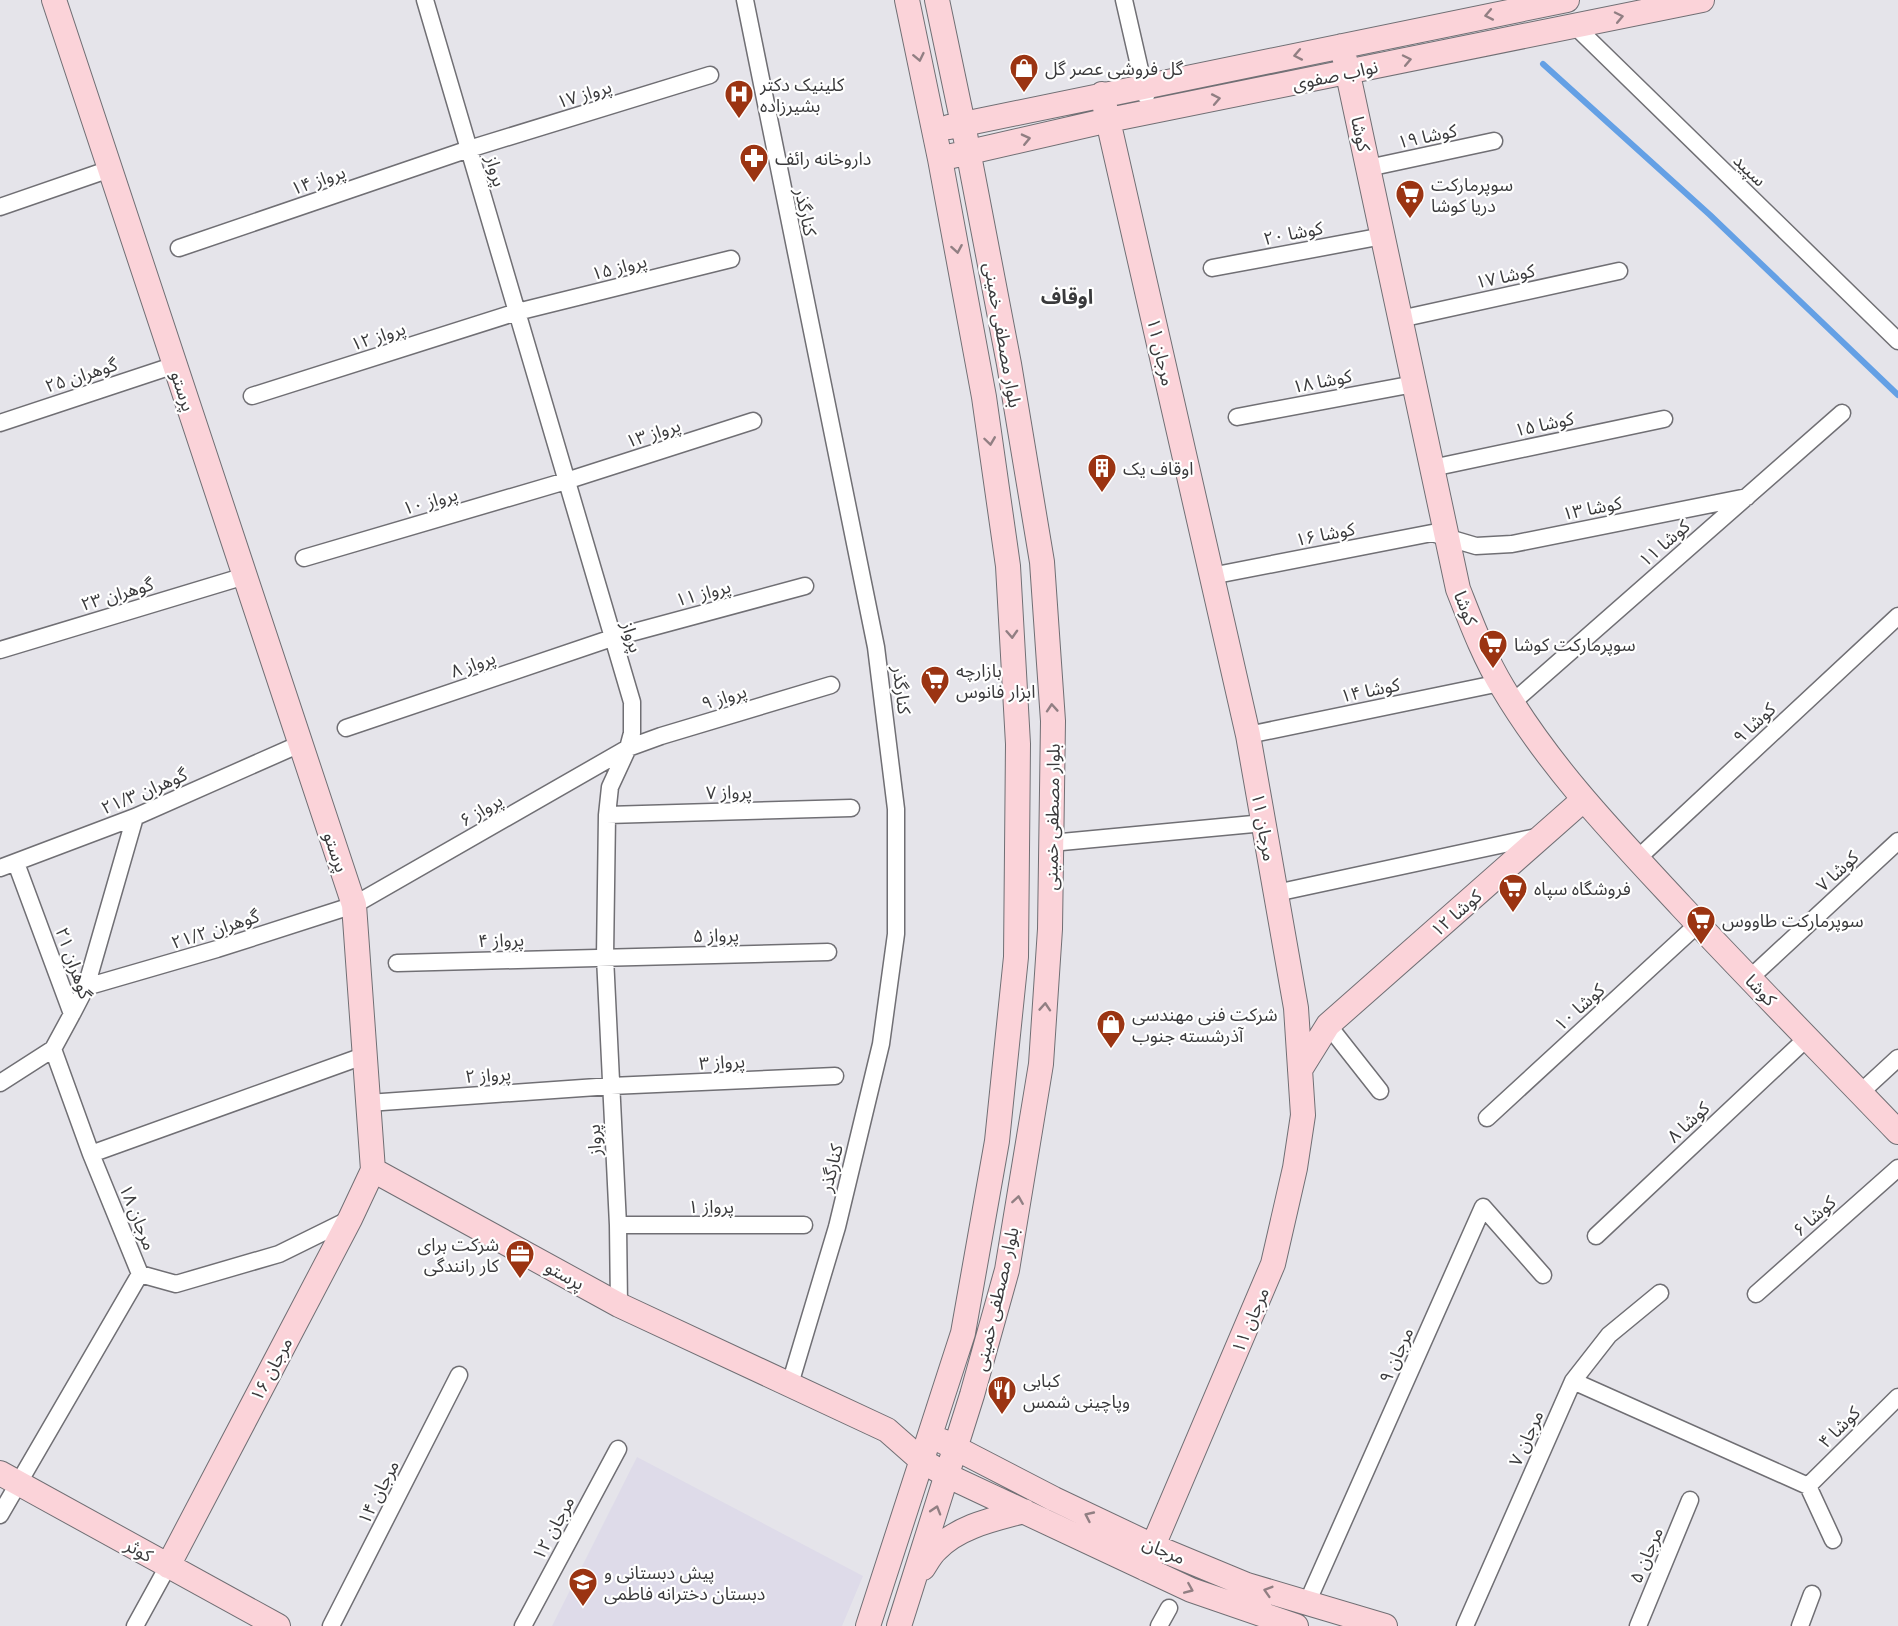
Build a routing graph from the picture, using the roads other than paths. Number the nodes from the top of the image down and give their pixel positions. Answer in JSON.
{"nodes":[{"id":1,"x":54,"y":0,"type":"edge"},
{"id":2,"x":425,"y":0,"type":"edge"},
{"id":3,"x":745,"y":0,"type":"edge"},
{"id":4,"x":907,"y":0,"type":"edge"},
{"id":5,"x":937,"y":0,"type":"edge"},
{"id":6,"x":1124,"y":0,"type":"edge"},
{"id":7,"x":1566,"y":0,"type":"edge"},
{"id":8,"x":1702,"y":0,"type":"edge"},
{"id":9,"x":1575,"y":26,"type":"junction"},
{"id":10,"x":1342,"y":46,"type":"junction"},
{"id":11,"x":1348,"y":72,"type":"junction"},
{"id":12,"x":710,"y":75,"type":"dead end"},
{"id":13,"x":1143,"y":86,"type":"junction"},
{"id":14,"x":1102,"y":94,"type":"junction"},
{"id":15,"x":1149,"y":112,"type":"junction"},
{"id":16,"x":1109,"y":120,"type":"junction"},
{"id":17,"x":963,"y":124,"type":"junction"},
{"id":18,"x":934,"y":130,"type":"junction"},
{"id":19,"x":1494,"y":141,"type":"dead end"},
{"id":20,"x":469,"y":149,"type":"junction"},
{"id":21,"x":969,"y":153,"type":"junction"},
{"id":22,"x":940,"y":159,"type":"junction"},
{"id":23,"x":1368,"y":168,"type":"junction"},
{"id":24,"x":110,"y":169,"type":"junction"},
{"id":25,"x":0,"y":207,"type":"edge"},
{"id":26,"x":1383,"y":236,"type":"junction"},
{"id":27,"x":179,"y":248,"type":"dead end"},
{"id":28,"x":731,"y":259,"type":"dead end"},
{"id":29,"x":1212,"y":268,"type":"dead end"},
{"id":30,"x":1618,"y":271,"type":"dead end"},
{"id":31,"x":517,"y":312,"type":"junction"},
{"id":32,"x":1400,"y":319,"type":"junction"},
{"id":33,"x":1898,"y":342,"type":"edge"},
{"id":34,"x":175,"y":365,"type":"junction"},
{"id":35,"x":1414,"y":384,"type":"junction"},
{"id":36,"x":252,"y":396,"type":"dead end"},
{"id":37,"x":1842,"y":413,"type":"dead end"},
{"id":38,"x":1237,"y":417,"type":"dead end"},
{"id":39,"x":1664,"y":419,"type":"dead end"},
{"id":40,"x":753,"y":422,"type":"dead end"},
{"id":41,"x":0,"y":423,"type":"edge"},
{"id":42,"x":1432,"y":468,"type":"junction"},
{"id":43,"x":566,"y":481,"type":"junction"},
{"id":44,"x":1746,"y":497,"type":"junction"},
{"id":45,"x":1446,"y":536,"type":"junction"},
{"id":46,"x":304,"y":558,"type":"dead end"},
{"id":47,"x":245,"y":576,"type":"junction"},
{"id":48,"x":1210,"y":576,"type":"junction"},
{"id":49,"x":805,"y":586,"type":"dead end"},
{"id":50,"x":1898,"y":616,"type":"edge"},
{"id":51,"x":612,"y":638,"type":"junction"},
{"id":52,"x":0,"y":650,"type":"edge"},
{"id":53,"x":831,"y":685,"type":"dead end"},
{"id":54,"x":1506,"y":693,"type":"junction"},
{"id":55,"x":346,"y":728,"type":"dead end"},
{"id":56,"x":1248,"y":735,"type":"junction"},
{"id":57,"x":300,"y":744,"type":"junction"},
{"id":58,"x":628,"y":748,"type":"junction"},
{"id":59,"x":1582,"y":800,"type":"junction"},
{"id":60,"x":851,"y":808,"type":"dead end"},
{"id":61,"x":607,"y":815,"type":"junction"},
{"id":62,"x":135,"y":817,"type":"junction"},
{"id":63,"x":1264,"y":823,"type":"junction"},
{"id":64,"x":1544,"y":835,"type":"junction"},
{"id":65,"x":1898,"y":841,"type":"edge"},
{"id":66,"x":1051,"y":843,"type":"junction"},
{"id":67,"x":1637,"y":859,"type":"junction"},
{"id":68,"x":8,"y":865,"type":"edge"},
{"id":69,"x":1275,"y":893,"type":"junction"},
{"id":70,"x":354,"y":905,"type":"junction"},
{"id":71,"x":1698,"y":924,"type":"junction"},
{"id":72,"x":828,"y":952,"type":"dead end"},
{"id":73,"x":605,"y":957,"type":"junction"},
{"id":74,"x":397,"y":963,"type":"dead end"},
{"id":75,"x":1750,"y":978,"type":"junction"},
{"id":76,"x":86,"y":987,"type":"junction"},
{"id":77,"x":72,"y":1014,"type":"junction"},
{"id":78,"x":1328,"y":1025,"type":"junction"},
{"id":79,"x":1807,"y":1038,"type":"junction"},
{"id":80,"x":53,"y":1049,"type":"junction"},
{"id":81,"x":366,"y":1055,"type":"junction"},
{"id":82,"x":1898,"y":1058,"type":"edge"},
{"id":83,"x":1300,"y":1070,"type":"junction"},
{"id":84,"x":835,"y":1076,"type":"dead end"},
{"id":85,"x":0,"y":1083,"type":"edge"},
{"id":86,"x":611,"y":1086,"type":"junction"},
{"id":87,"x":1380,"y":1091,"type":"dead end"},
{"id":88,"x":1860,"y":1093,"type":"junction"},
{"id":89,"x":368,"y":1103,"type":"junction"},
{"id":90,"x":1487,"y":1118,"type":"dead end"},
{"id":91,"x":1898,"y":1132,"type":"edge"},
{"id":92,"x":91,"y":1154,"type":"junction"},
{"id":93,"x":1898,"y":1168,"type":"edge"},
{"id":94,"x":373,"y":1170,"type":"junction"},
{"id":95,"x":350,"y":1219,"type":"junction"},
{"id":96,"x":618,"y":1225,"type":"junction"},
{"id":97,"x":804,"y":1225,"type":"dead end"},
{"id":98,"x":1596,"y":1236,"type":"dead end"},
{"id":99,"x":140,"y":1274,"type":"junction"},
{"id":100,"x":1543,"y":1275,"type":"dead end"},
{"id":101,"x":1660,"y":1293,"type":"dead end"},
{"id":102,"x":1756,"y":1294,"type":"dead end"},
{"id":103,"x":619,"y":1305,"type":"junction"},
{"id":104,"x":459,"y":1375,"type":"dead end"},
{"id":105,"x":1573,"y":1381,"type":"junction"},
{"id":106,"x":790,"y":1384,"type":"junction"},
{"id":107,"x":1898,"y":1397,"type":"edge"},
{"id":108,"x":887,"y":1430,"type":"junction"},
{"id":109,"x":929,"y":1435,"type":"junction"},
{"id":110,"x":955,"y":1448,"type":"junction"},
{"id":111,"x":618,"y":1449,"type":"dead end"},
{"id":112,"x":921,"y":1461,"type":"junction"},
{"id":113,"x":946,"y":1474,"type":"junction"},
{"id":114,"x":9,"y":1478,"type":"edge"},
{"id":115,"x":1808,"y":1486,"type":"junction"},
{"id":116,"x":1690,"y":1500,"type":"dead end"},
{"id":117,"x":1024,"y":1511,"type":"junction"},
{"id":118,"x":0,"y":1515,"type":"edge"},
{"id":119,"x":1833,"y":1540,"type":"dead end"},
{"id":120,"x":1149,"y":1557,"type":"junction"},
{"id":121,"x":168,"y":1566,"type":"junction"},
{"id":122,"x":914,"y":1580,"type":"junction"},
{"id":123,"x":1812,"y":1594,"type":"dead end"},
{"id":124,"x":1307,"y":1603,"type":"junction"},
{"id":125,"x":1169,"y":1608,"type":"dead end"},
{"id":126,"x":135,"y":1626,"type":"edge"},
{"id":127,"x":278,"y":1626,"type":"edge"},
{"id":128,"x":331,"y":1626,"type":"edge"},
{"id":129,"x":523,"y":1626,"type":"edge"},
{"id":130,"x":868,"y":1626,"type":"edge"},
{"id":131,"x":899,"y":1626,"type":"edge"},
{"id":132,"x":1159,"y":1626,"type":"edge"},
{"id":133,"x":1296,"y":1626,"type":"edge"},
{"id":134,"x":1384,"y":1626,"type":"edge"},
{"id":135,"x":1465,"y":1626,"type":"edge"},
{"id":136,"x":1638,"y":1626,"type":"edge"},
{"id":137,"x":1800,"y":1626,"type":"edge"}],
"edges":[{"from":1,"to":24,"type":"street","name":"پرستو"},
{"from":2,"to":20,"type":"street","name":"پرواز"},
{"from":3,"to":106,"type":"street","name":"کنارگذر"},
{"from":4,"to":18,"type":"street","name":"بلوار مصطفی خمینی","one_way":true},
{"from":5,"to":17,"type":"street","name":"بلوار مصطفی خمینی"},
{"from":6,"to":13,"type":"street"},
{"from":7,"to":10,"type":"street","name":"نواب صفوی","one_way":true},
{"from":9,"to":8,"type":"street","name":"نواب صفوی","one_way":true},
{"from":11,"to":9,"type":"street","name":"نواب صفوی","one_way":true},
{"from":9,"to":33,"type":"street","name":"سپید"},
{"from":10,"to":11,"type":"street","name":"کوشا"},
{"from":10,"to":13,"type":"street","name":"نواب صفوی","one_way":true},
{"from":15,"to":11,"type":"street","name":"نواب صفوی","one_way":true},
{"from":11,"to":23,"type":"street","name":"کوشا"},
{"from":12,"to":20,"type":"street","name":"پرواز ۱۷"},
{"from":13,"to":14,"type":"street","name":"نواب صفوی"},
{"from":13,"to":15,"type":"street"},
{"from":14,"to":16,"type":"street","name":"مرجان ۱۱"},
{"from":14,"to":17,"type":"street","name":"نواب صفوی"},
{"from":15,"to":16,"type":"street","name":"نواب صفوی"},
{"from":21,"to":16,"type":"street","name":"نواب صفوی","one_way":true},
{"from":16,"to":48,"type":"street","name":"مرجان ۱۱"},
{"from":17,"to":18,"type":"street","name":"نواب صفوی"},
{"from":17,"to":21,"type":"street","name":"بلوار مصطفی خمینی"},
{"from":18,"to":22,"type":"street","name":"بلوار مصطفی خمینی"},
{"from":19,"to":23,"type":"street","name":"کوشا ۱۹"},
{"from":20,"to":27,"type":"street","name":"پرواز ۱۴"},
{"from":20,"to":31,"type":"street","name":"پرواز"},
{"from":21,"to":22,"type":"street","name":"نواب صفوی"},
{"from":66,"to":21,"type":"street","name":"بلوار مصطفی خمینی","one_way":true},
{"from":22,"to":109,"type":"street","name":"بلوار مصطفی خمینی","one_way":true},
{"from":23,"to":26,"type":"street","name":"کوشا"},
{"from":24,"to":25,"type":"street"},
{"from":24,"to":34,"type":"street","name":"پرستو"},
{"from":26,"to":29,"type":"street","name":"کوشا ۲۰"},
{"from":26,"to":32,"type":"street","name":"کوشا"},
{"from":28,"to":31,"type":"street","name":"پرواز ۱۵"},
{"from":30,"to":32,"type":"street","name":"کوشا ۱۷"},
{"from":31,"to":36,"type":"street","name":"پرواز ۱۲"},
{"from":31,"to":43,"type":"street","name":"پرواز"},
{"from":32,"to":35,"type":"street","name":"کوشا"},
{"from":34,"to":41,"type":"street","name":"گوهران ۲۵"},
{"from":34,"to":47,"type":"street","name":"پرستو"},
{"from":35,"to":38,"type":"street","name":"کوشا ۱۸"},
{"from":35,"to":42,"type":"street","name":"کوشا"},
{"from":37,"to":44,"type":"street","name":"کوشا ۱۱"},
{"from":39,"to":42,"type":"street","name":"کوشا ۱۵"},
{"from":40,"to":43,"type":"street","name":"پرواز ۱۳"},
{"from":42,"to":45,"type":"street","name":"کوشا"},
{"from":43,"to":46,"type":"street","name":"پرواز ۱۰"},
{"from":43,"to":51,"type":"street","name":"پرواز"},
{"from":44,"to":45,"type":"street","name":"کوشا ۱۳"},
{"from":44,"to":54,"type":"street","name":"کوشا ۱۱"},
{"from":45,"to":48,"type":"street","name":"کوشا ۱۶"},
{"from":45,"to":54,"type":"street","name":"کوشا"},
{"from":47,"to":52,"type":"street","name":"گوهران ۲۳"},
{"from":47,"to":57,"type":"street","name":"پرستو"},
{"from":48,"to":56,"type":"street","name":"مرجان ۱۱"},
{"from":49,"to":51,"type":"street","name":"پرواز ۱۱"},
{"from":50,"to":67,"type":"street","name":"کوشا ۹"},
{"from":51,"to":55,"type":"street","name":"پرواز ۸"},
{"from":51,"to":58,"type":"street","name":"پرواز"},
{"from":53,"to":58,"type":"street","name":"پرواز ۹"},
{"from":54,"to":56,"type":"street","name":"کوشا ۱۴"},
{"from":54,"to":59,"type":"street","name":"کوشا"},
{"from":56,"to":63,"type":"street","name":"مرجان ۱۱"},
{"from":57,"to":62,"type":"street","name":"گوهران ۲۱/۳"},
{"from":57,"to":70,"type":"street","name":"پرستو"},
{"from":58,"to":61,"type":"street","name":"پرواز"},
{"from":58,"to":70,"type":"street","name":"پرواز ۶"},
{"from":59,"to":64,"type":"street","name":"کوشا ۱۲"},
{"from":59,"to":67,"type":"street","name":"کوشا"},
{"from":60,"to":61,"type":"street","name":"پرواز ۷"},
{"from":61,"to":73,"type":"street","name":"پرواز"},
{"from":62,"to":68,"type":"street","name":"گوهران ۲۱/۳"},
{"from":62,"to":76,"type":"street"},
{"from":63,"to":66,"type":"street"},
{"from":63,"to":69,"type":"street","name":"مرجان ۱۱"},
{"from":64,"to":69,"type":"street"},
{"from":64,"to":78,"type":"street","name":"کوشا ۱۲"},
{"from":65,"to":75,"type":"street","name":"کوشا ۷"},
{"from":110,"to":66,"type":"street","name":"بلوار مصطفی خمینی","one_way":true},
{"from":67,"to":71,"type":"street","name":"کوشا"},
{"from":68,"to":77,"type":"street","name":"گوهران ۲۱"},
{"from":69,"to":83,"type":"street","name":"مرجان ۱۱"},
{"from":70,"to":76,"type":"street","name":"گوهران ۲۱/۲"},
{"from":70,"to":81,"type":"street","name":"پرستو"},
{"from":71,"to":75,"type":"street","name":"کوشا"},
{"from":71,"to":90,"type":"street","name":"کوشا ۱۰"},
{"from":72,"to":73,"type":"street","name":"پرواز ۵"},
{"from":73,"to":74,"type":"street","name":"پرواز ۴"},
{"from":73,"to":86,"type":"street","name":"پرواز"},
{"from":75,"to":79,"type":"street","name":"کوشا"},
{"from":76,"to":77,"type":"street"},
{"from":77,"to":80,"type":"street","name":"گوهران ۲۱"},
{"from":78,"to":83,"type":"street","name":"کوشا ۱۲"},
{"from":78,"to":87,"type":"street"},
{"from":79,"to":88,"type":"street","name":"کوشا"},
{"from":79,"to":98,"type":"street","name":"کوشا ۸"},
{"from":80,"to":85,"type":"street","name":"گوهران ۲۱"},
{"from":80,"to":92,"type":"street","name":"مرجان ۱۸"},
{"from":81,"to":89,"type":"street","name":"پرستو"},
{"from":81,"to":92,"type":"street"},
{"from":82,"to":88,"type":"street"},
{"from":83,"to":120,"type":"street","name":"مرجان ۱۱"},
{"from":84,"to":86,"type":"street","name":"پرواز ۳"},
{"from":86,"to":89,"type":"street","name":"پرواز ۲"},
{"from":86,"to":96,"type":"street","name":"پرواز"},
{"from":88,"to":91,"type":"street","name":"کوشا"},
{"from":89,"to":94,"type":"street","name":"پرستو"},
{"from":92,"to":99,"type":"street","name":"مرجان ۱۸"},
{"from":93,"to":102,"type":"street","name":"کوشا ۶"},
{"from":94,"to":95,"type":"street","name":"مرجان ۱۶"},
{"from":94,"to":103,"type":"street","name":"پرستو"},
{"from":95,"to":99,"type":"street"},
{"from":95,"to":121,"type":"street","name":"مرجان ۱۶"},
{"from":96,"to":97,"type":"street","name":"پرواز ۱"},
{"from":96,"to":103,"type":"street","name":"پرواز"},
{"from":99,"to":114,"type":"street","name":"مرجان ۱۸"},
{"from":100,"to":124,"type":"street","name":"مرجان ۹"},
{"from":101,"to":105,"type":"street","name":"مرجان ۷"},
{"from":103,"to":106,"type":"street","name":"پرستو"},
{"from":104,"to":128,"type":"street","name":"مرجان ۱۴"},
{"from":105,"to":115,"type":"street"},
{"from":105,"to":135,"type":"street","name":"مرجان ۷"},
{"from":106,"to":108,"type":"street","name":"پرستو"},
{"from":107,"to":115,"type":"street","name":"کوشا ۴"},
{"from":108,"to":109,"type":"street","name":"مرجان"},
{"from":108,"to":112,"type":"street","name":"مرجان"},
{"from":109,"to":110,"type":"street","name":"مرجان"},
{"from":109,"to":112,"type":"street","name":"بلوار مصطفی خمینی"},
{"from":110,"to":113,"type":"street","name":"بلوار مصطفی خمینی"},
{"from":120,"to":110,"type":"street","name":"مرجان","one_way":true},
{"from":111,"to":129,"type":"street","name":"مرجان ۱۲"},
{"from":112,"to":113,"type":"street","name":"مرجان"},
{"from":112,"to":130,"type":"street","name":"بلوار مصطفی خمینی"},
{"from":113,"to":117,"type":"street","name":"مرجان"},
{"from":122,"to":113,"type":"street","name":"بلوار مصطفی خمینی","one_way":true},
{"from":114,"to":118,"type":"street","name":"مرجان ۱۸"},
{"from":114,"to":121,"type":"street","name":"کوثر"},
{"from":115,"to":119,"type":"street"},
{"from":116,"to":136,"type":"street","name":"مرجان ۵"},
{"from":117,"to":120,"type":"street","name":"مرجان"},
{"from":117,"to":122,"type":"street"},
{"from":124,"to":120,"type":"street","name":"مرجان","one_way":true},
{"from":120,"to":133,"type":"street","name":"مرجان","one_way":true},
{"from":121,"to":126,"type":"street"},
{"from":121,"to":127,"type":"street","name":"کوثر"},
{"from":122,"to":131,"type":"street","name":"بلوار مصطفی خمینی"},
{"from":123,"to":137,"type":"street"},
{"from":124,"to":134,"type":"street","name":"مرجان"},
{"from":125,"to":132,"type":"street"}]}
